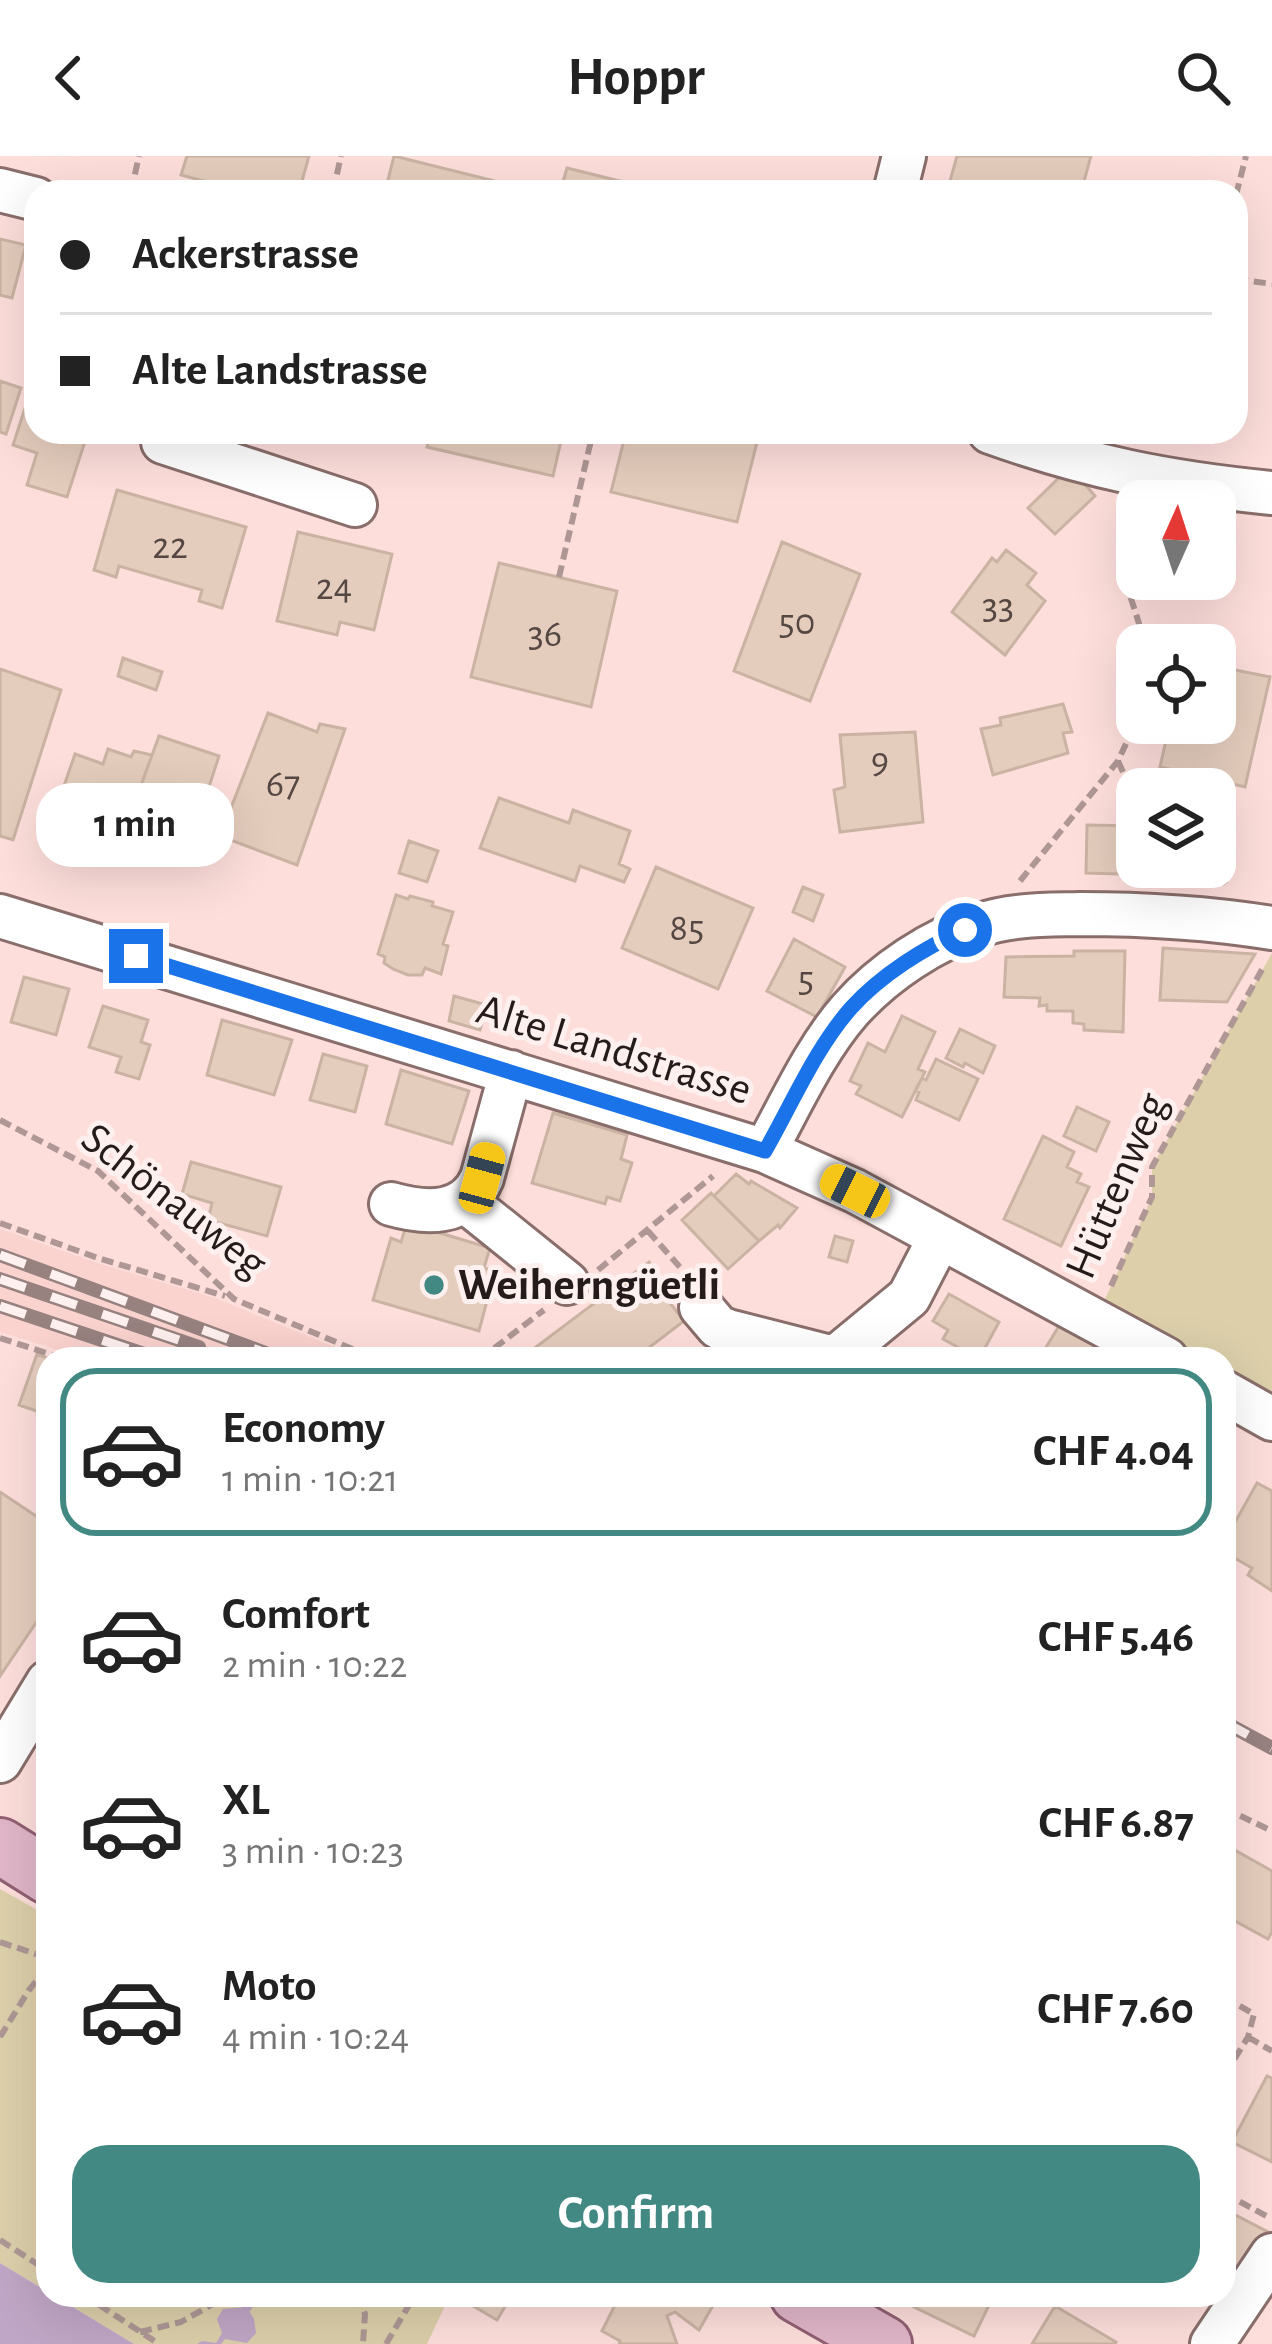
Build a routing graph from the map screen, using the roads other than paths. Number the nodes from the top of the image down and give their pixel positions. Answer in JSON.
{"nodes":[{"id":1,"x":169,"y":444,"type":"edge"},
{"id":2,"x":1026,"y":444,"type":"edge"},
{"id":3,"x":1272,"y":493,"type":"edge"},
{"id":4,"x":355,"y":505,"type":"dead end"},
{"id":5,"x":0,"y":916,"type":"edge"},
{"id":6,"x":1272,"y":928,"type":"edge"},
{"id":7,"x":511,"y":1072,"type":"junction"},
{"id":8,"x":756,"y":1148,"type":"junction"},
{"id":9,"x":465,"y":1202,"type":"junction"},
{"id":10,"x":391,"y":1204,"type":"dead end"},
{"id":11,"x":940,"y":1237,"type":"junction"},
{"id":12,"x":566,"y":1291,"type":"road end"},
{"id":13,"x":700,"y":1307,"type":"dead end"},
{"id":14,"x":792,"y":1347,"type":"edge"},
{"id":15,"x":849,"y":1347,"type":"edge"},
{"id":16,"x":1144,"y":1347,"type":"edge"},
{"id":17,"x":1236,"y":1399,"type":"edge"},
{"id":18,"x":1272,"y":1419,"type":"edge"},
{"id":19,"x":36,"y":1707,"type":"edge"},
{"id":20,"x":0,"y":1761,"type":"edge"},
{"id":21,"x":0,"y":1846,"type":"edge"},
{"id":22,"x":36,"y":1868,"type":"edge"},
{"id":23,"x":1272,"y":2255,"type":"edge"},
{"id":24,"x":819,"y":2307,"type":"edge"},
{"id":25,"x":884,"y":2344,"type":"edge"},
{"id":26,"x":1212,"y":2344,"type":"edge"}],
"edges":[{"from":1,"to":4,"type":"street"},
{"from":2,"to":3,"type":"street"},
{"from":5,"to":7,"type":"street","name":"Alte Landstrasse"},
{"from":6,"to":8,"type":"street"},
{"from":7,"to":8,"type":"street","name":"Alte Landstrasse"},
{"from":7,"to":9,"type":"street"},
{"from":8,"to":11,"type":"street","name":"Alte Landstrasse"},
{"from":9,"to":10,"type":"street"},
{"from":9,"to":12,"type":"street"},
{"from":11,"to":15,"type":"street"},
{"from":11,"to":16,"type":"street","name":"Alte Landstrasse"},
{"from":13,"to":14,"type":"street"},
{"from":17,"to":18,"type":"street"},
{"from":19,"to":20,"type":"street"},
{"from":21,"to":22,"type":"main road"},
{"from":23,"to":26,"type":"street"},
{"from":24,"to":25,"type":"main road"}]}
